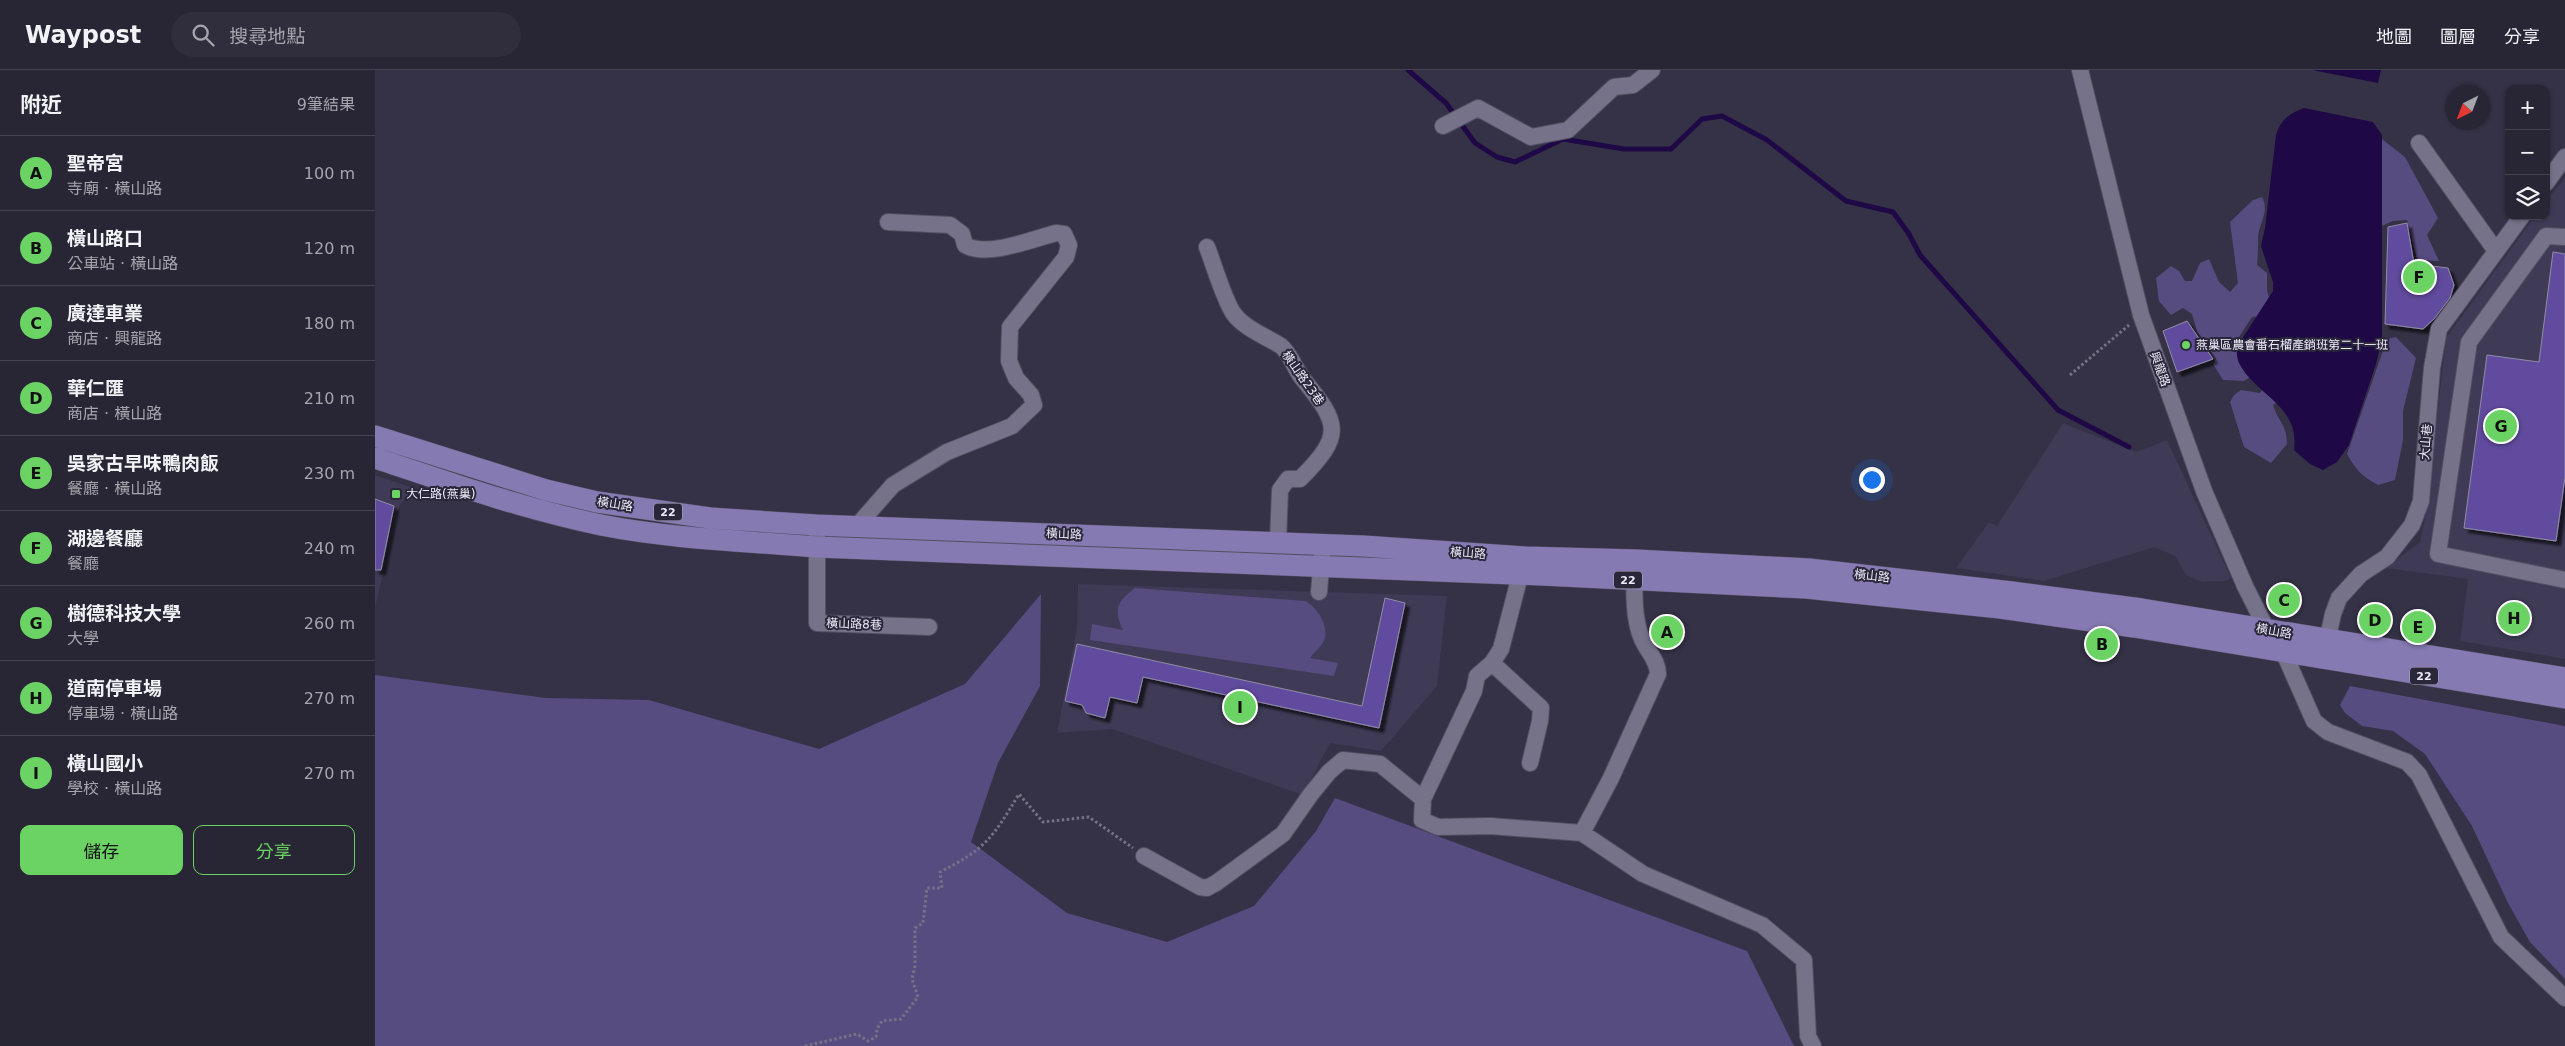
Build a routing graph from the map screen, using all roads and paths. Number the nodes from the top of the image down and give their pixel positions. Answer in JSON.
{"nodes":[{"id":1,"x":1652,"y":70,"type":"edge"},
{"id":2,"x":2080,"y":70,"type":"edge"},
{"id":3,"x":1443,"y":126,"type":"dead end"},
{"id":4,"x":2419,"y":143,"type":"dead end"},
{"id":5,"x":2565,"y":157,"type":"edge"},
{"id":6,"x":2550,"y":177,"type":"edge"},
{"id":7,"x":2519,"y":220,"type":"edge"},
{"id":8,"x":888,"y":222,"type":"dead end"},
{"id":9,"x":2565,"y":237,"type":"edge"},
{"id":10,"x":1207,"y":247,"type":"dead end"},
{"id":11,"x":2496,"y":252,"type":"junction"},
{"id":12,"x":2141,"y":315,"type":"junction"},
{"id":13,"x":2070,"y":375,"type":"dead end"},
{"id":14,"x":375,"y":436,"type":"edge"},
{"id":15,"x":375,"y":458,"type":"edge"},
{"id":16,"x":816,"y":525,"type":"junction"},
{"id":17,"x":857,"y":526,"type":"junction"},
{"id":18,"x":1278,"y":542,"type":"junction"},
{"id":19,"x":1322,"y":544,"type":"junction"},
{"id":20,"x":817,"y":547,"type":"junction"},
{"id":21,"x":1523,"y":566,"type":"junction"},
{"id":22,"x":1321,"y":568,"type":"junction"},
{"id":23,"x":1635,"y":570,"type":"junction"},
{"id":24,"x":2565,"y":580,"type":"edge"},
{"id":25,"x":1319,"y":592,"type":"dead end"},
{"id":26,"x":929,"y":627,"type":"dead end"},
{"id":27,"x":2267,"y":630,"type":"junction"},
{"id":28,"x":2325,"y":650,"type":"junction"},
{"id":29,"x":2283,"y":651,"type":"junction"},
{"id":30,"x":1492,"y":663,"type":"junction"},
{"id":31,"x":2565,"y":678,"type":"edge"},
{"id":32,"x":2565,"y":698,"type":"edge"},
{"id":33,"x":1529,"y":763,"type":"dead end"},
{"id":34,"x":1423,"y":799,"type":"junction"},
{"id":35,"x":1582,"y":833,"type":"junction"},
{"id":36,"x":1144,"y":856,"type":"joint"},
{"id":37,"x":2565,"y":998,"type":"edge"},
{"id":38,"x":805,"y":1046,"type":"edge"},
{"id":39,"x":1813,"y":1046,"type":"edge"}],
"edges":[{"from":1,"to":3,"type":"street"},
{"from":2,"to":12,"type":"street","name":"興龍路"},
{"from":4,"to":11,"type":"street"},
{"from":5,"to":6,"type":"street"},
{"from":7,"to":11,"type":"street","name":"大山巷"},
{"from":8,"to":17,"type":"street"},
{"from":9,"to":24,"type":"street"},
{"from":10,"to":18,"type":"street","name":"橫山路23巷"},
{"from":11,"to":28,"type":"street","name":"大山巷"},
{"from":12,"to":13,"type":"path"},
{"from":12,"to":27,"type":"street","name":"興龍路"},
{"from":14,"to":16,"type":"main road","name":"橫山路","number":"22"},
{"from":15,"to":20,"type":"main road","name":"橫山路","number":"22"},
{"from":16,"to":17,"type":"main road","name":"橫山路","number":"22"},
{"from":16,"to":20,"type":"street","name":"橫山路8巷"},
{"from":17,"to":18,"type":"main road","name":"橫山路","number":"22"},
{"from":18,"to":19,"type":"main road","name":"橫山路","number":"22"},
{"from":19,"to":21,"type":"main road","name":"橫山路","number":"22"},
{"from":19,"to":22,"type":"street"},
{"from":20,"to":22,"type":"main road","name":"橫山路","number":"22"},
{"from":20,"to":26,"type":"street","name":"橫山路8巷"},
{"from":21,"to":22,"type":"main road","name":"橫山路","number":"22"},
{"from":21,"to":23,"type":"main road","name":"橫山路","number":"22"},
{"from":21,"to":30,"type":"street"},
{"from":22,"to":25,"type":"street"},
{"from":23,"to":27,"type":"main road","name":"橫山路","number":"22"},
{"from":23,"to":29,"type":"main road","name":"橫山路","number":"22"},
{"from":23,"to":35,"type":"street"},
{"from":27,"to":28,"type":"main road","name":"橫山路","number":"22"},
{"from":27,"to":29,"type":"street","name":"興龍路"},
{"from":28,"to":29,"type":"main road","name":"橫山路","number":"22"},
{"from":28,"to":31,"type":"main road","name":"橫山路","number":"22"},
{"from":28,"to":32,"type":"main road","name":"橫山路","number":"22"},
{"from":29,"to":37,"type":"street","name":"興龍路"},
{"from":30,"to":33,"type":"street"},
{"from":30,"to":34,"type":"street"},
{"from":34,"to":35,"type":"street"},
{"from":34,"to":36,"type":"street"},
{"from":35,"to":39,"type":"street"},
{"from":36,"to":38,"type":"path"}]}
